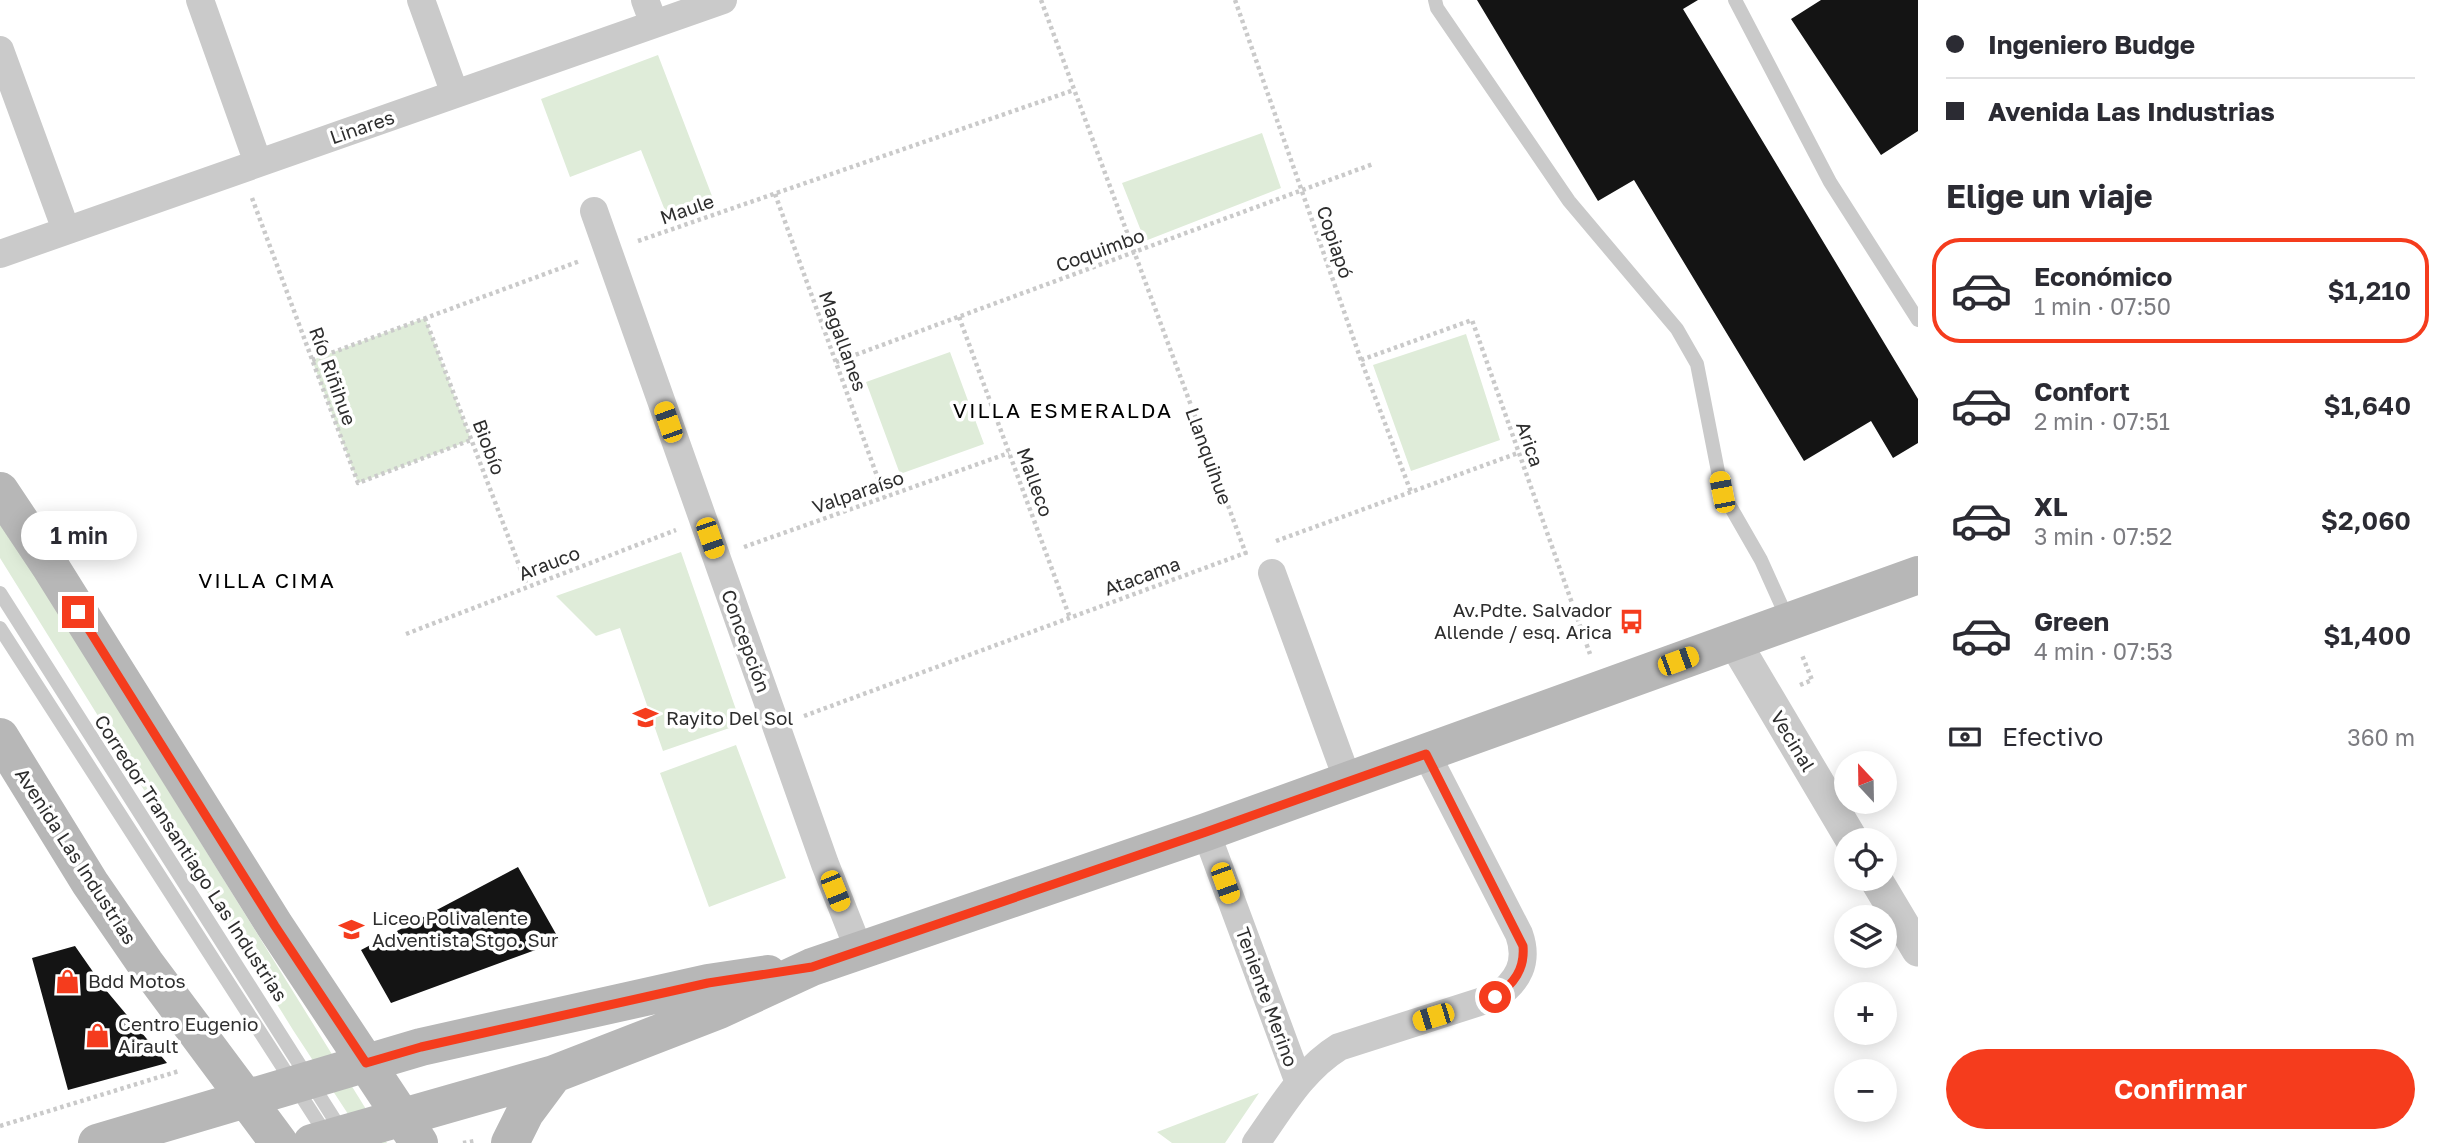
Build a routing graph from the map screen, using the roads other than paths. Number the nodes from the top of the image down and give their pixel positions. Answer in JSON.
{"nodes":[{"id":1,"x":201,"y":0,"type":"edge"},
{"id":2,"x":421,"y":0,"type":"edge"},
{"id":3,"x":723,"y":0,"type":"edge"},
{"id":4,"x":1435,"y":0,"type":"edge"},
{"id":5,"x":1735,"y":0,"type":"edge"},
{"id":6,"x":649,"y":12,"type":"edge"},
{"id":7,"x":0,"y":50,"type":"edge"},
{"id":8,"x":454,"y":94,"type":"junction"},
{"id":9,"x":258,"y":163,"type":"junction"},
{"id":10,"x":593,"y":211,"type":"dead end"},
{"id":11,"x":66,"y":230,"type":"junction"},
{"id":12,"x":0,"y":254,"type":"edge"},
{"id":13,"x":1918,"y":320,"type":"edge"},
{"id":14,"x":0,"y":491,"type":"edge"},
{"id":15,"x":1272,"y":573,"type":"road end"},
{"id":16,"x":1918,"y":575,"type":"edge"},
{"id":17,"x":0,"y":593,"type":"edge"},
{"id":18,"x":1789,"y":621,"type":"junction"},
{"id":19,"x":0,"y":628,"type":"edge"},
{"id":20,"x":1734,"y":641,"type":"junction"},
{"id":21,"x":0,"y":737,"type":"edge"},
{"id":22,"x":1426,"y":754,"type":"junction"},
{"id":23,"x":1348,"y":781,"type":"junction"},
{"id":24,"x":1845,"y":828,"type":"edge"},
{"id":25,"x":1206,"y":832,"type":"junction"},
{"id":26,"x":1884,"y":891,"type":"edge"},
{"id":27,"x":1914,"y":936,"type":"edge"},
{"id":28,"x":859,"y":950,"type":"junction"},
{"id":29,"x":812,"y":967,"type":"junction"},
{"id":30,"x":366,"y":1063,"type":"junction"},
{"id":31,"x":554,"y":1074,"type":"junction"},
{"id":32,"x":300,"y":1082,"type":"junction"},
{"id":33,"x":1299,"y":1083,"type":"junction"},
{"id":34,"x":245,"y":1099,"type":"junction"},
{"id":35,"x":411,"y":1131,"type":"edge"},
{"id":36,"x":333,"y":1140,"type":"edge"},
{"id":37,"x":97,"y":1143,"type":"edge"},
{"id":38,"x":279,"y":1143,"type":"edge"},
{"id":39,"x":510,"y":1143,"type":"edge"},
{"id":40,"x":1256,"y":1143,"type":"edge"}],
"edges":[{"from":1,"to":9,"type":"street"},
{"from":2,"to":8,"type":"street"},
{"from":3,"to":6,"type":"street","name":"Linares"},
{"from":4,"to":18,"type":"lane"},
{"from":5,"to":13,"type":"lane"},
{"from":6,"to":8,"type":"street","name":"Linares"},
{"from":7,"to":11,"type":"street"},
{"from":8,"to":9,"type":"street","name":"Linares"},
{"from":9,"to":11,"type":"street","name":"Linares"},
{"from":10,"to":28,"type":"street","name":"Concepción"},
{"from":11,"to":12,"type":"street","name":"Linares"},
{"from":14,"to":30,"type":"main road"},
{"from":15,"to":23,"type":"street"},
{"from":16,"to":18,"type":"main road"},
{"from":17,"to":32,"type":"lane","name":"Corredor Transantiago Las Industrias"},
{"from":18,"to":20,"type":"main road"},
{"from":19,"to":32,"type":"lane","name":"Corredor Transantiago Las Industrias"},
{"from":20,"to":22,"type":"main road"},
{"from":20,"to":24,"type":"street","name":"Vecinal"},
{"from":21,"to":34,"type":"main road","name":"Avenida Las Industrias"},
{"from":22,"to":23,"type":"main road"},
{"from":22,"to":33,"type":"street"},
{"from":23,"to":25,"type":"main road"},
{"from":25,"to":28,"type":"main road"},
{"from":25,"to":33,"type":"street","name":"Teniente Merino"},
{"from":26,"to":27,"type":"street"},
{"from":28,"to":29,"type":"main road"},
{"from":29,"to":30,"type":"main road"},
{"from":29,"to":31,"type":"main road"},
{"from":30,"to":32,"type":"main road"},
{"from":30,"to":35,"type":"main road"},
{"from":31,"to":35,"type":"main road"},
{"from":31,"to":39,"type":"main road"},
{"from":32,"to":34,"type":"main road"},
{"from":32,"to":36,"type":"lane","name":"Corredor Transantiago Las Industrias"},
{"from":33,"to":40,"type":"street"},
{"from":34,"to":37,"type":"main road"},
{"from":34,"to":38,"type":"main road","name":"Avenida Las Industrias"},
{"from":35,"to":36,"type":"main road"}]}
